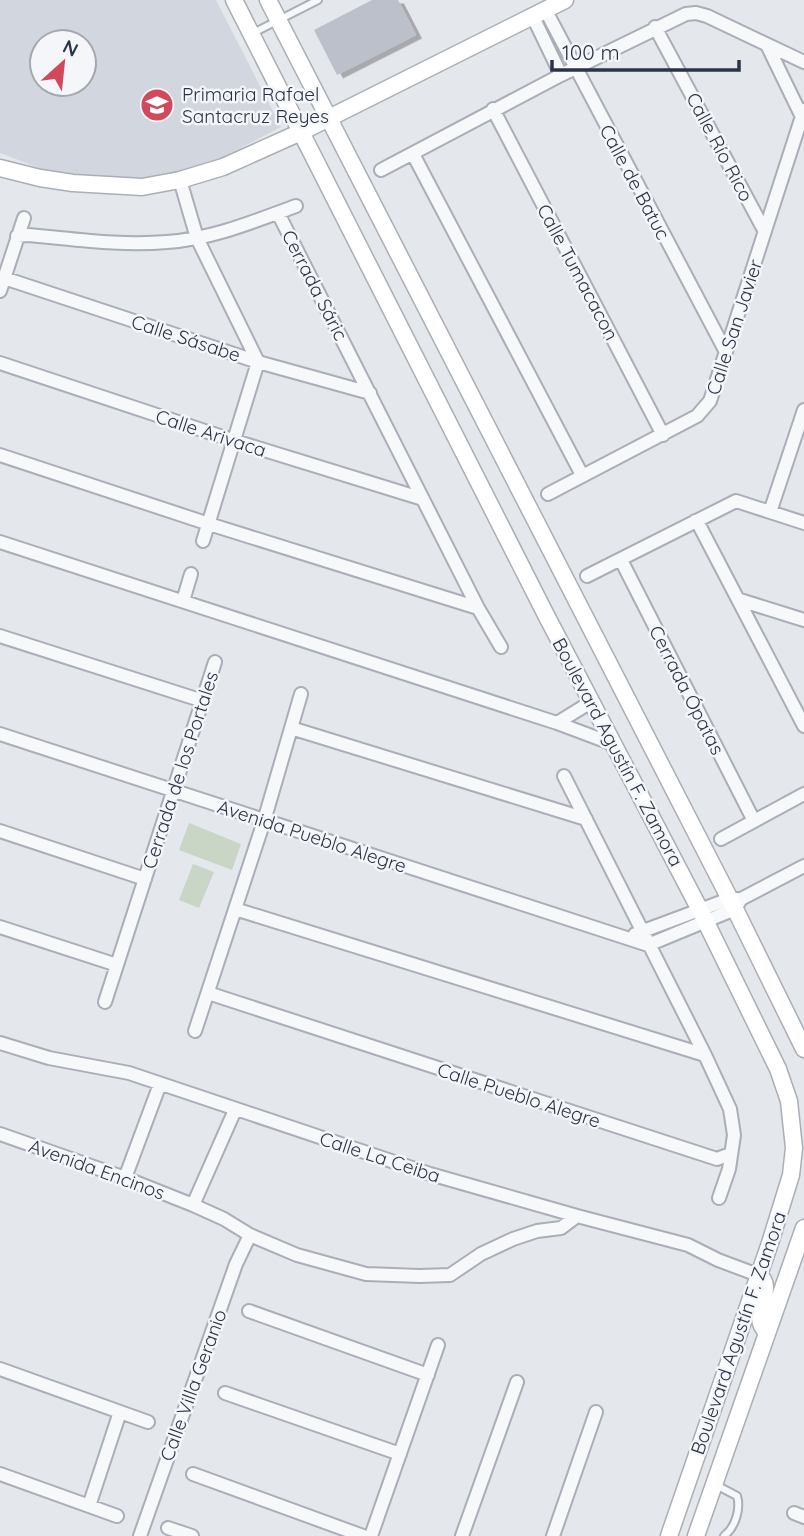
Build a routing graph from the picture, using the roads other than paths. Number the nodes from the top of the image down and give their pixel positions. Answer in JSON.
{"nodes":[{"id":1,"x":234,"y":0,"type":"edge"},
{"id":2,"x":268,"y":0,"type":"edge"},
{"id":3,"x":318,"y":0,"type":"edge"},
{"id":4,"x":565,"y":0,"type":"edge"},
{"id":5,"x":540,"y":14,"type":"junction"},
{"id":6,"x":278,"y":20,"type":"junction"},
{"id":7,"x":655,"y":27,"type":"junction"},
{"id":8,"x":251,"y":34,"type":"junction"},
{"id":9,"x":768,"y":47,"type":"junction"},
{"id":10,"x":804,"y":62,"type":"edge"},
{"id":11,"x":575,"y":68,"type":"junction"},
{"id":12,"x":561,"y":75,"type":"junction"},
{"id":13,"x":493,"y":110,"type":"junction"},
{"id":14,"x":803,"y":113,"type":"edge"},
{"id":15,"x":328,"y":118,"type":"junction"},
{"id":16,"x":301,"y":132,"type":"junction"},
{"id":17,"x":413,"y":154,"type":"junction"},
{"id":18,"x":0,"y":168,"type":"edge"},
{"id":19,"x":381,"y":170,"type":"dead end"},
{"id":20,"x":180,"y":180,"type":"junction"},
{"id":21,"x":296,"y":206,"type":"dead end"},
{"id":22,"x":278,"y":213,"type":"junction"},
{"id":23,"x":24,"y":218,"type":"dead end"},
{"id":24,"x":764,"y":230,"type":"junction"},
{"id":25,"x":17,"y":236,"type":"junction"},
{"id":26,"x":197,"y":238,"type":"junction"},
{"id":27,"x":2,"y":284,"type":"edge"},
{"id":28,"x":726,"y":352,"type":"junction"},
{"id":29,"x":258,"y":362,"type":"junction"},
{"id":30,"x":0,"y":363,"type":"edge"},
{"id":31,"x":370,"y":393,"type":"junction"},
{"id":32,"x":804,"y":410,"type":"edge"},
{"id":33,"x":800,"y":434,"type":"edge"},
{"id":34,"x":663,"y":435,"type":"junction"},
{"id":35,"x":235,"y":441,"type":"junction"},
{"id":36,"x":0,"y":455,"type":"edge"},
{"id":37,"x":582,"y":475,"type":"junction"},
{"id":38,"x":548,"y":494,"type":"dead end"},
{"id":39,"x":423,"y":499,"type":"junction"},
{"id":40,"x":510,"y":507,"type":"junction"},
{"id":41,"x":770,"y":512,"type":"junction"},
{"id":42,"x":695,"y":521,"type":"junction"},
{"id":43,"x":804,"y":523,"type":"edge"},
{"id":44,"x":209,"y":524,"type":"junction"},
{"id":45,"x":203,"y":541,"type":"dead end"},
{"id":46,"x":0,"y":542,"type":"edge"},
{"id":47,"x":621,"y":560,"type":"junction"},
{"id":48,"x":191,"y":574,"type":"dead end"},
{"id":49,"x":587,"y":576,"type":"dead end"},
{"id":50,"x":740,"y":600,"type":"junction"},
{"id":51,"x":183,"y":601,"type":"junction"},
{"id":52,"x":478,"y":608,"type":"junction"},
{"id":53,"x":804,"y":620,"type":"edge"},
{"id":54,"x":0,"y":636,"type":"edge"},
{"id":55,"x":501,"y":647,"type":"dead end"},
{"id":56,"x":215,"y":662,"type":"dead end"},
{"id":57,"x":301,"y":694,"type":"dead end"},
{"id":58,"x":203,"y":701,"type":"junction"},
{"id":59,"x":591,"y":702,"type":"junction"},
{"id":60,"x":557,"y":723,"type":"junction"},
{"id":61,"x":804,"y":726,"type":"edge"},
{"id":62,"x":291,"y":728,"type":"junction"},
{"id":63,"x":0,"y":734,"type":"edge"},
{"id":64,"x":612,"y":744,"type":"junction"},
{"id":65,"x":564,"y":776,"type":"dead end"},
{"id":66,"x":175,"y":791,"type":"junction"},
{"id":67,"x":804,"y":794,"type":"edge"},
{"id":68,"x":586,"y":819,"type":"junction"},
{"id":69,"x":264,"y":821,"type":"junction"},
{"id":70,"x":754,"y":821,"type":"junction"},
{"id":71,"x":0,"y":831,"type":"edge"},
{"id":72,"x":721,"y":839,"type":"dead end"},
{"id":73,"x":804,"y":866,"type":"edge"},
{"id":74,"x":145,"y":879,"type":"junction"},
{"id":75,"x":735,"y":902,"type":"junction"},
{"id":76,"x":234,"y":909,"type":"junction"},
{"id":77,"x":703,"y":916,"type":"junction"},
{"id":78,"x":0,"y":927,"type":"edge"},
{"id":79,"x":642,"y":932,"type":"junction"},
{"id":80,"x":624,"y":936,"type":"junction"},
{"id":81,"x":648,"y":945,"type":"junction"},
{"id":82,"x":117,"y":965,"type":"junction"},
{"id":83,"x":208,"y":993,"type":"junction"},
{"id":84,"x":106,"y":1002,"type":"dead end"},
{"id":85,"x":195,"y":1031,"type":"dead end"},
{"id":86,"x":0,"y":1043,"type":"edge"},
{"id":87,"x":804,"y":1049,"type":"edge"},
{"id":88,"x":705,"y":1055,"type":"junction"},
{"id":89,"x":160,"y":1084,"type":"junction"},
{"id":90,"x":235,"y":1110,"type":"junction"},
{"id":91,"x":0,"y":1134,"type":"edge"},
{"id":92,"x":730,"y":1154,"type":"junction"},
{"id":93,"x":125,"y":1178,"type":"junction"},
{"id":94,"x":719,"y":1198,"type":"dead end"},
{"id":95,"x":193,"y":1205,"type":"junction"},
{"id":96,"x":577,"y":1216,"type":"junction"},
{"id":97,"x":250,"y":1236,"type":"junction"},
{"id":98,"x":802,"y":1241,"type":"edge"},
{"id":99,"x":804,"y":1268,"type":"edge"},
{"id":100,"x":758,"y":1275,"type":"junction"},
{"id":101,"x":784,"y":1284,"type":"junction"},
{"id":102,"x":249,"y":1311,"type":"dead end"},
{"id":103,"x":767,"y":1332,"type":"junction"},
{"id":104,"x":438,"y":1345,"type":"dead end"},
{"id":105,"x":0,"y":1369,"type":"edge"},
{"id":106,"x":428,"y":1375,"type":"junction"},
{"id":107,"x":517,"y":1382,"type":"dead end"},
{"id":108,"x":225,"y":1392,"type":"dead end"},
{"id":109,"x":120,"y":1412,"type":"junction"},
{"id":110,"x":596,"y":1412,"type":"dead end"},
{"id":111,"x":148,"y":1422,"type":"dead end"},
{"id":112,"x":400,"y":1454,"type":"junction"},
{"id":113,"x":0,"y":1474,"type":"edge"},
{"id":114,"x":193,"y":1474,"type":"dead end"},
{"id":115,"x":687,"y":1485,"type":"junction"},
{"id":116,"x":712,"y":1490,"type":"junction"},
{"id":117,"x":89,"y":1506,"type":"junction"},
{"id":118,"x":117,"y":1516,"type":"dead end"},
{"id":119,"x":168,"y":1528,"type":"dead end"},
{"id":120,"x":700,"y":1535,"type":"edge"},
{"id":121,"x":140,"y":1536,"type":"edge"},
{"id":122,"x":192,"y":1536,"type":"edge"},
{"id":123,"x":363,"y":1536,"type":"edge"},
{"id":124,"x":370,"y":1536,"type":"edge"},
{"id":125,"x":462,"y":1536,"type":"edge"},
{"id":126,"x":553,"y":1536,"type":"edge"},
{"id":127,"x":668,"y":1536,"type":"edge"},
{"id":128,"x":724,"y":1536,"type":"edge"}],
"edges":[{"from":1,"to":8,"type":"street","name":"Boulevard Agustín F. Zamora"},
{"from":2,"to":6,"type":"street","name":"Boulevard Agustín F. Zamora"},
{"from":3,"to":6,"type":"lane"},
{"from":4,"to":5,"type":"street"},
{"from":5,"to":11,"type":"street","name":"Calle de Batuc"},
{"from":5,"to":12,"type":"street"},
{"from":5,"to":15,"type":"street"},
{"from":6,"to":8,"type":"lane"},
{"from":6,"to":15,"type":"street","name":"Boulevard Agustín F. Zamora"},
{"from":7,"to":9,"type":"street"},
{"from":7,"to":11,"type":"street"},
{"from":7,"to":24,"type":"street","name":"Calle Río Rico"},
{"from":8,"to":16,"type":"street","name":"Boulevard Agustín F. Zamora"},
{"from":9,"to":10,"type":"street"},
{"from":9,"to":14,"type":"street"},
{"from":11,"to":12,"type":"street"},
{"from":11,"to":28,"type":"street","name":"Calle de Batuc"},
{"from":12,"to":13,"type":"street"},
{"from":13,"to":17,"type":"street"},
{"from":13,"to":34,"type":"street","name":"Calle Tumacacon"},
{"from":14,"to":24,"type":"street","name":"Calle San Javier"},
{"from":15,"to":16,"type":"street"},
{"from":15,"to":40,"type":"street","name":"Boulevard Agustín F. Zamora"},
{"from":16,"to":20,"type":"street"},
{"from":16,"to":40,"type":"street","name":"Boulevard Agustín F. Zamora"},
{"from":17,"to":19,"type":"street"},
{"from":17,"to":37,"type":"street"},
{"from":18,"to":20,"type":"street"},
{"from":20,"to":26,"type":"street"},
{"from":21,"to":22,"type":"street"},
{"from":22,"to":26,"type":"street","name":"Cerrada Sáric"},
{"from":22,"to":31,"type":"street","name":"Cerrada Sáric"},
{"from":23,"to":25,"type":"street"},
{"from":24,"to":28,"type":"street","name":"Calle San Javier"},
{"from":25,"to":26,"type":"street","name":"Cerrada Sáric"},
{"from":25,"to":27,"type":"street"},
{"from":26,"to":29,"type":"street"},
{"from":27,"to":29,"type":"street","name":"Calle Sásabe"},
{"from":28,"to":34,"type":"street","name":"Calle San Javier"},
{"from":29,"to":31,"type":"street","name":"Calle Sásabe"},
{"from":29,"to":35,"type":"street"},
{"from":30,"to":35,"type":"street","name":"Calle Arivaca"},
{"from":31,"to":39,"type":"street","name":"Cerrada Sáric"},
{"from":32,"to":33,"type":"street"},
{"from":33,"to":41,"type":"street"},
{"from":34,"to":37,"type":"street","name":"Calle San Javier"},
{"from":35,"to":39,"type":"street","name":"Calle Arivaca"},
{"from":35,"to":44,"type":"street"},
{"from":36,"to":44,"type":"street"},
{"from":37,"to":38,"type":"street","name":"Calle San Javier"},
{"from":39,"to":52,"type":"street","name":"Cerrada Sáric"},
{"from":40,"to":59,"type":"street","name":"Boulevard Agustín F. Zamora"},
{"from":40,"to":75,"type":"street","name":"Boulevard Agustín F. Zamora"},
{"from":41,"to":42,"type":"street"},
{"from":41,"to":43,"type":"street"},
{"from":42,"to":47,"type":"street"},
{"from":42,"to":50,"type":"street"},
{"from":44,"to":45,"type":"street"},
{"from":44,"to":52,"type":"street"},
{"from":46,"to":51,"type":"street"},
{"from":47,"to":49,"type":"street"},
{"from":47,"to":70,"type":"street","name":"Cerrada Ópatas"},
{"from":48,"to":51,"type":"street"},
{"from":50,"to":53,"type":"street"},
{"from":50,"to":61,"type":"street"},
{"from":51,"to":60,"type":"street"},
{"from":52,"to":55,"type":"street","name":"Cerrada Sáric"},
{"from":54,"to":58,"type":"street"},
{"from":56,"to":58,"type":"street","name":"Cerrada de los Portales"},
{"from":57,"to":62,"type":"street"},
{"from":58,"to":66,"type":"street","name":"Cerrada de los Portales"},
{"from":59,"to":60,"type":"street"},
{"from":59,"to":64,"type":"street","name":"Boulevard Agustín F. Zamora"},
{"from":60,"to":64,"type":"street"},
{"from":62,"to":68,"type":"street"},
{"from":62,"to":69,"type":"street"},
{"from":63,"to":66,"type":"street","name":"Avenida Pueblo Alegre"},
{"from":64,"to":77,"type":"street","name":"Boulevard Agustín F. Zamora"},
{"from":65,"to":68,"type":"street"},
{"from":66,"to":69,"type":"street","name":"Avenida Pueblo Alegre"},
{"from":66,"to":74,"type":"street","name":"Cerrada de los Portales"},
{"from":67,"to":70,"type":"street"},
{"from":68,"to":79,"type":"street"},
{"from":69,"to":76,"type":"street"},
{"from":69,"to":80,"type":"street","name":"Avenida Pueblo Alegre"},
{"from":70,"to":72,"type":"street"},
{"from":71,"to":74,"type":"street","name":"Cerrada de los Portales"},
{"from":73,"to":75,"type":"street"},
{"from":74,"to":82,"type":"street","name":"Cerrada de los Portales"},
{"from":75,"to":77,"type":"street"},
{"from":75,"to":87,"type":"street","name":"Boulevard Agustín F. Zamora"},
{"from":76,"to":83,"type":"street"},
{"from":76,"to":88,"type":"street"},
{"from":77,"to":79,"type":"street"},
{"from":77,"to":81,"type":"street"},
{"from":77,"to":100,"type":"street","name":"Boulevard Agustín F. Zamora"},
{"from":78,"to":82,"type":"street"},
{"from":79,"to":80,"type":"street"},
{"from":79,"to":81,"type":"street"},
{"from":80,"to":81,"type":"street","name":"Avenida Pueblo Alegre"},
{"from":81,"to":88,"type":"street"},
{"from":82,"to":84,"type":"street","name":"Cerrada de los Portales"},
{"from":83,"to":85,"type":"street"},
{"from":83,"to":92,"type":"street","name":"Calle Pueblo Alegre"},
{"from":86,"to":89,"type":"street","name":"Calle La Ceiba"},
{"from":88,"to":92,"type":"street"},
{"from":89,"to":90,"type":"street","name":"Calle La Ceiba"},
{"from":89,"to":93,"type":"street"},
{"from":90,"to":95,"type":"street"},
{"from":90,"to":96,"type":"street","name":"Calle La Ceiba"},
{"from":91,"to":93,"type":"street","name":"Avenida Encinos"},
{"from":92,"to":94,"type":"street"},
{"from":93,"to":95,"type":"street","name":"Avenida Encinos"},
{"from":95,"to":97,"type":"street","name":"Avenida Encinos"},
{"from":96,"to":97,"type":"street","name":"Avenida Encinos"},
{"from":96,"to":100,"type":"street","name":"Calle La Ceiba"},
{"from":97,"to":121,"type":"street","name":"Calle Villa Geranio"},
{"from":98,"to":101,"type":"street","name":"Boulevard Agustín F. Zamora"},
{"from":99,"to":101,"type":"street"},
{"from":100,"to":103,"type":"street"},
{"from":100,"to":115,"type":"street","name":"Boulevard Agustín F. Zamora"},
{"from":101,"to":103,"type":"street","name":"Boulevard Agustín F. Zamora"},
{"from":102,"to":106,"type":"street"},
{"from":103,"to":116,"type":"street","name":"Boulevard Agustín F. Zamora"},
{"from":104,"to":106,"type":"street"},
{"from":105,"to":109,"type":"street"},
{"from":106,"to":112,"type":"street"},
{"from":107,"to":125,"type":"street"},
{"from":108,"to":112,"type":"street"},
{"from":109,"to":111,"type":"street"},
{"from":109,"to":117,"type":"street"},
{"from":110,"to":126,"type":"street"},
{"from":112,"to":124,"type":"street"},
{"from":113,"to":117,"type":"street"},
{"from":114,"to":123,"type":"street"},
{"from":115,"to":116,"type":"street"},
{"from":115,"to":127,"type":"street","name":"Boulevard Agustín F. Zamora"},
{"from":116,"to":120,"type":"street","name":"Boulevard Agustín F. Zamora"},
{"from":116,"to":128,"type":"lane"},
{"from":117,"to":118,"type":"street"},
{"from":119,"to":122,"type":"street"}]}
